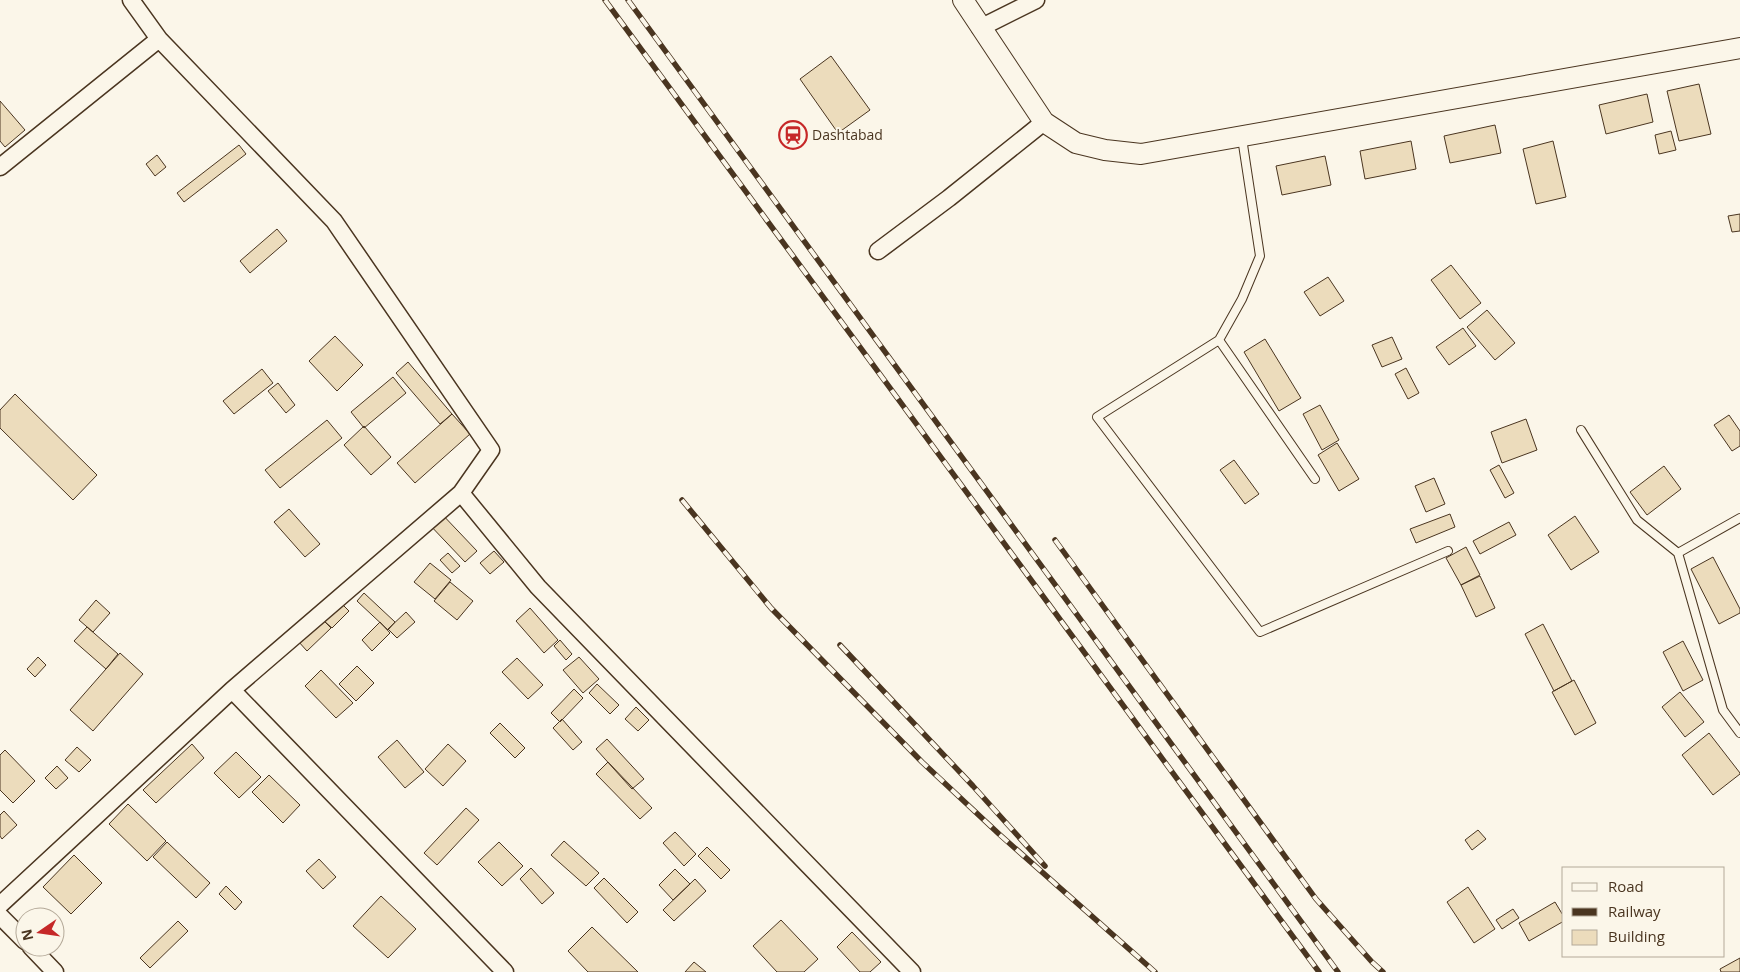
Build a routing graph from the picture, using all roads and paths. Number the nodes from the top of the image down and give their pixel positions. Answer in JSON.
{"nodes":[{"id":1,"x":131,"y":0,"type":"edge"},
{"id":2,"x":963,"y":0,"type":"edge"},
{"id":3,"x":1036,"y":0,"type":"edge"},
{"id":4,"x":980,"y":28,"type":"junction"},
{"id":5,"x":159,"y":39,"type":"junction"},
{"id":6,"x":1740,"y":48,"type":"edge"},
{"id":7,"x":1044,"y":122,"type":"junction"},
{"id":8,"x":1242,"y":136,"type":"junction"},
{"id":9,"x":0,"y":167,"type":"edge"},
{"id":10,"x":878,"y":250,"type":"dead end"},
{"id":11,"x":1219,"y":340,"type":"junction"},
{"id":12,"x":1580,"y":430,"type":"dead end"},
{"id":13,"x":1315,"y":479,"type":"dead end"},
{"id":14,"x":461,"y":493,"type":"junction"},
{"id":15,"x":1740,"y":518,"type":"edge"},
{"id":16,"x":1448,"y":551,"type":"dead end"},
{"id":17,"x":1678,"y":553,"type":"junction"},
{"id":18,"x":232,"y":690,"type":"junction"},
{"id":19,"x":1740,"y":733,"type":"edge"},
{"id":20,"x":0,"y":905,"type":"edge"},
{"id":21,"x":0,"y":916,"type":"edge"},
{"id":22,"x":15,"y":931,"type":"edge"},
{"id":23,"x":41,"y":957,"type":"edge"},
{"id":24,"x":55,"y":972,"type":"edge"},
{"id":25,"x":505,"y":972,"type":"edge"},
{"id":26,"x":912,"y":972,"type":"edge"}],
"edges":[{"from":1,"to":5,"type":"street"},
{"from":2,"to":4,"type":"street"},
{"from":3,"to":4,"type":"street"},
{"from":4,"to":7,"type":"street"},
{"from":5,"to":9,"type":"street"},
{"from":5,"to":14,"type":"street"},
{"from":6,"to":8,"type":"street"},
{"from":7,"to":8,"type":"street"},
{"from":7,"to":10,"type":"street"},
{"from":8,"to":11,"type":"lane"},
{"from":11,"to":13,"type":"lane"},
{"from":11,"to":16,"type":"lane"},
{"from":12,"to":17,"type":"lane"},
{"from":14,"to":18,"type":"street"},
{"from":14,"to":26,"type":"street"},
{"from":15,"to":17,"type":"lane"},
{"from":17,"to":19,"type":"lane"},
{"from":18,"to":20,"type":"street"},
{"from":18,"to":25,"type":"street"},
{"from":21,"to":22,"type":"street"},
{"from":23,"to":24,"type":"street"}]}
